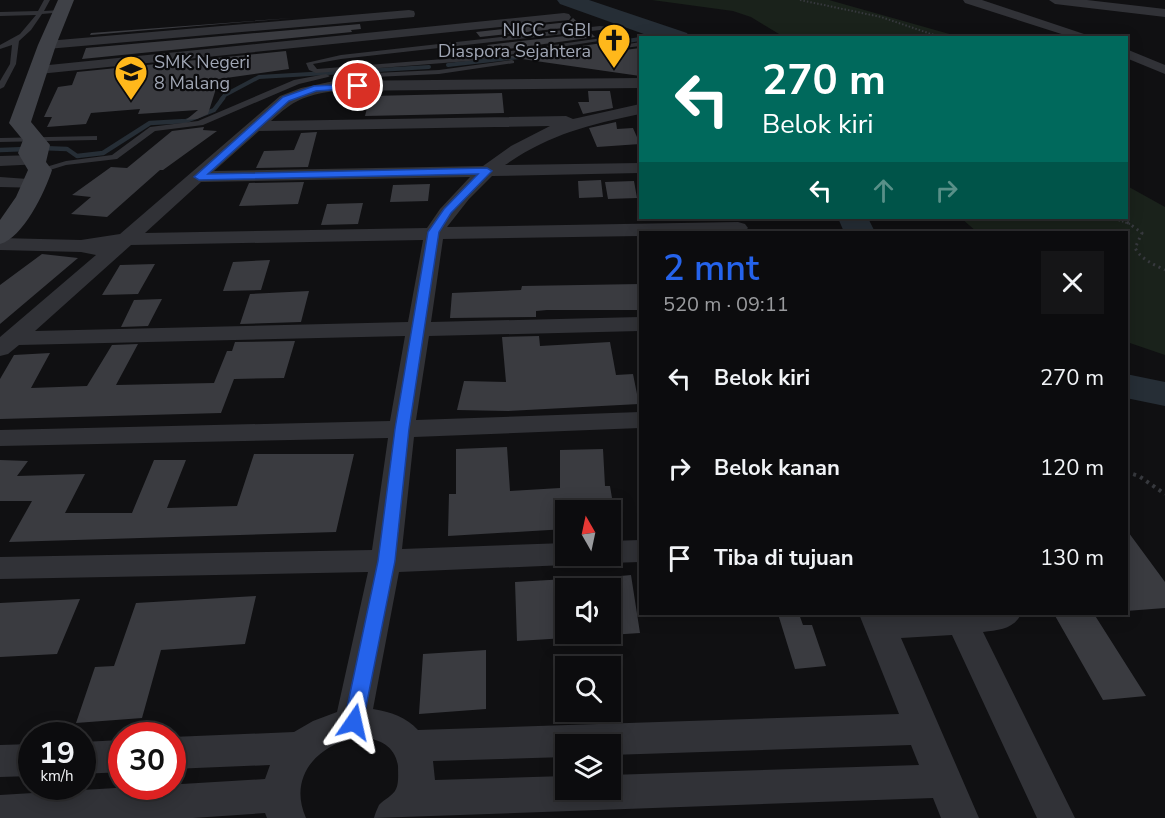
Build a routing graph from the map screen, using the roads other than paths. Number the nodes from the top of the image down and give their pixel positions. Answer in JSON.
{"nodes":[{"id":1,"x":969,"y":0,"type":"edge"},
{"id":2,"x":1055,"y":0,"type":"edge"},
{"id":3,"x":58,"y":4,"type":"edge"},
{"id":4,"x":39,"y":13,"type":"junction"},
{"id":5,"x":0,"y":14,"type":"edge"},
{"id":6,"x":409,"y":14,"type":"dead end"},
{"id":7,"x":1165,"y":14,"type":"edge"},
{"id":8,"x":564,"y":16,"type":"dead end"},
{"id":9,"x":1084,"y":36,"type":"edge"},
{"id":10,"x":16,"y":42,"type":"junction"},
{"id":11,"x":639,"y":44,"type":"edge"},
{"id":12,"x":47,"y":45,"type":"junction"},
{"id":13,"x":0,"y":47,"type":"edge"},
{"id":14,"x":424,"y":48,"type":"junction"},
{"id":15,"x":596,"y":50,"type":"dead end"},
{"id":16,"x":1128,"y":54,"type":"edge"},
{"id":17,"x":520,"y":61,"type":"dead end"},
{"id":18,"x":436,"y":62,"type":"junction"},
{"id":19,"x":39,"y":70,"type":"junction"},
{"id":20,"x":1165,"y":70,"type":"edge"},
{"id":21,"x":444,"y":71,"type":"junction"},
{"id":22,"x":639,"y":83,"type":"edge"},
{"id":23,"x":0,"y":87,"type":"edge"},
{"id":24,"x":639,"y":109,"type":"edge"},
{"id":25,"x":580,"y":121,"type":"junction"},
{"id":26,"x":255,"y":126,"type":"junction"},
{"id":27,"x":94,"y":138,"type":"dead end"},
{"id":28,"x":0,"y":140,"type":"edge"},
{"id":29,"x":35,"y":156,"type":"junction"},
{"id":30,"x":0,"y":161,"type":"edge"},
{"id":31,"x":639,"y":168,"type":"edge"},
{"id":32,"x":487,"y":171,"type":"junction"},
{"id":33,"x":199,"y":177,"type":"junction"},
{"id":34,"x":0,"y":182,"type":"edge"},
{"id":35,"x":738,"y":226,"type":"edge"},
{"id":36,"x":0,"y":236,"type":"edge"},
{"id":37,"x":433,"y":239,"type":"junction"},
{"id":38,"x":639,"y":240,"type":"edge"},
{"id":39,"x":0,"y":244,"type":"edge"},
{"id":40,"x":117,"y":245,"type":"junction"},
{"id":41,"x":639,"y":324,"type":"edge"},
{"id":42,"x":418,"y":328,"type":"junction"},
{"id":43,"x":7,"y":344,"type":"edge"},
{"id":44,"x":639,"y":420,"type":"edge"},
{"id":45,"x":402,"y":429,"type":"junction"},
{"id":46,"x":0,"y":438,"type":"edge"},
{"id":47,"x":639,"y":551,"type":"edge"},
{"id":48,"x":621,"y":552,"type":"edge"},
{"id":49,"x":555,"y":554,"type":"edge"},
{"id":50,"x":386,"y":561,"type":"junction"},
{"id":51,"x":0,"y":568,"type":"edge"},
{"id":52,"x":1003,"y":615,"type":"edge"},
{"id":53,"x":960,"y":618,"type":"edge"},
{"id":54,"x":878,"y":620,"type":"edge"},
{"id":55,"x":354,"y":722,"type":"junction"},
{"id":56,"x":924,"y":729,"type":"junction"},
{"id":57,"x":411,"y":746,"type":"junction"},
{"id":58,"x":300,"y":748,"type":"junction"},
{"id":59,"x":186,"y":752,"type":"edge"},
{"id":60,"x":18,"y":760,"type":"edge"},
{"id":61,"x":0,"y":761,"type":"edge"},
{"id":62,"x":944,"y":781,"type":"junction"},
{"id":63,"x":284,"y":807,"type":"edge"},
{"id":64,"x":403,"y":808,"type":"edge"},
{"id":65,"x":0,"y":813,"type":"edge"},
{"id":66,"x":960,"y":818,"type":"edge"},
{"id":67,"x":1056,"y":818,"type":"edge"}],
"edges":[{"from":1,"to":9,"type":"street"},
{"from":2,"to":7,"type":"street"},
{"from":3,"to":4,"type":"lane"},
{"from":3,"to":4,"type":"lane"},
{"from":3,"to":12,"type":"street"},
{"from":4,"to":5,"type":"lane"},
{"from":4,"to":10,"type":"lane"},
{"from":6,"to":12,"type":"street"},
{"from":8,"to":19,"type":"street"},
{"from":10,"to":13,"type":"lane"},
{"from":10,"to":23,"type":"lane"},
{"from":11,"to":15,"type":"lane"},
{"from":12,"to":19,"type":"street"},
{"from":14,"to":18,"type":"lane"},
{"from":14,"to":18,"type":"lane"},
{"from":14,"to":18,"type":"lane"},
{"from":16,"to":20,"type":"street"},
{"from":17,"to":21,"type":"lane"},
{"from":18,"to":21,"type":"lane"},
{"from":19,"to":29,"type":"street"},
{"from":21,"to":29,"type":"lane"},
{"from":22,"to":26,"type":"street"},
{"from":24,"to":25,"type":"street"},
{"from":25,"to":26,"type":"street"},
{"from":25,"to":32,"type":"street"},
{"from":26,"to":33,"type":"street"},
{"from":27,"to":29,"type":"lane"},
{"from":28,"to":29,"type":"lane"},
{"from":29,"to":30,"type":"street"},
{"from":29,"to":34,"type":"street"},
{"from":29,"to":36,"type":"street"},
{"from":31,"to":32,"type":"street"},
{"from":32,"to":33,"type":"street"},
{"from":32,"to":37,"type":"street"},
{"from":33,"to":40,"type":"street"},
{"from":35,"to":37,"type":"street"},
{"from":37,"to":38,"type":"street"},
{"from":37,"to":40,"type":"street"},
{"from":37,"to":42,"type":"street"},
{"from":39,"to":40,"type":"street"},
{"from":40,"to":43,"type":"street"},
{"from":41,"to":42,"type":"street"},
{"from":42,"to":43,"type":"street"},
{"from":42,"to":45,"type":"street"},
{"from":44,"to":45,"type":"street"},
{"from":45,"to":46,"type":"street"},
{"from":45,"to":50,"type":"street"},
{"from":47,"to":48,"type":"street"},
{"from":49,"to":50,"type":"street"},
{"from":50,"to":51,"type":"street"},
{"from":50,"to":55,"type":"street"},
{"from":52,"to":53,"type":"street"},
{"from":53,"to":54,"type":"street"},
{"from":53,"to":67,"type":"street"},
{"from":54,"to":56,"type":"street"},
{"from":55,"to":57,"type":"street"},
{"from":55,"to":58,"type":"street"},
{"from":56,"to":57,"type":"street"},
{"from":56,"to":62,"type":"street"},
{"from":57,"to":64,"type":"street"},
{"from":58,"to":59,"type":"street"},
{"from":58,"to":63,"type":"street"},
{"from":60,"to":61,"type":"street"},
{"from":62,"to":64,"type":"street"},
{"from":62,"to":66,"type":"street"},
{"from":63,"to":65,"type":"street"}]}
